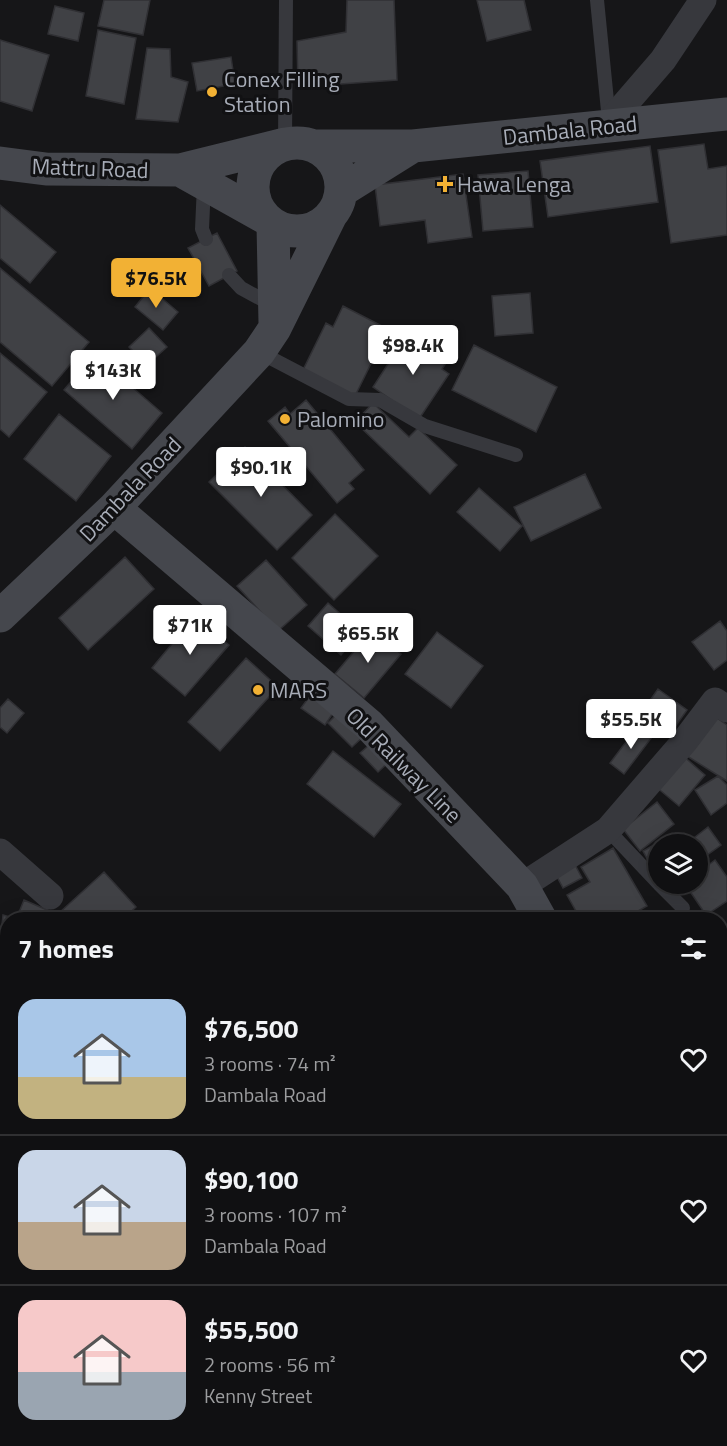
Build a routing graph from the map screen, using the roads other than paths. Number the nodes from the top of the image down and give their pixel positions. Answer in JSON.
{"nodes":[{"id":1,"x":286,"y":0,"type":"edge"},
{"id":2,"x":597,"y":0,"type":"edge"},
{"id":3,"x":703,"y":0,"type":"edge"},
{"id":4,"x":727,"y":114,"type":"edge"},
{"id":5,"x":608,"y":125,"type":"junction"},
{"id":6,"x":299,"y":145,"type":"junction"},
{"id":7,"x":413,"y":146,"type":"junction"},
{"id":8,"x":0,"y":163,"type":"edge"},
{"id":9,"x":192,"y":177,"type":"junction"},
{"id":10,"x":335,"y":204,"type":"junction"},
{"id":11,"x":268,"y":221,"type":"junction"},
{"id":12,"x":206,"y":239,"type":"dead end"},
{"id":13,"x":229,"y":275,"type":"dead end"},
{"id":14,"x":270,"y":329,"type":"junction"},
{"id":15,"x":516,"y":455,"type":"dead end"},
{"id":16,"x":114,"y":508,"type":"junction"},
{"id":17,"x":0,"y":616,"type":"edge"},
{"id":18,"x":727,"y":709,"type":"edge"},
{"id":19,"x":608,"y":830,"type":"junction"},
{"id":20,"x":0,"y":852,"type":"edge"},
{"id":21,"x":648,"y":872,"type":"edge"},
{"id":22,"x":522,"y":886,"type":"junction"},
{"id":23,"x":670,"y":894,"type":"edge"},
{"id":24,"x":50,"y":896,"type":"dead end"},
{"id":25,"x":683,"y":908,"type":"dead end"},
{"id":26,"x":537,"y":912,"type":"edge"}],
"edges":[{"from":1,"to":6,"type":"lane"},
{"from":2,"to":5,"type":"lane"},
{"from":3,"to":5,"type":"street"},
{"from":4,"to":5,"type":"street","name":"Dambala Road"},
{"from":5,"to":7,"type":"street","name":"Dambala Road"},
{"from":6,"to":7,"type":"street","name":"Dambala Road"},
{"from":6,"to":9,"type":"street","name":"Mattru Road"},
{"from":6,"to":10,"type":"street"},
{"from":6,"to":11,"type":"street"},
{"from":7,"to":10,"type":"street","name":"Dambala Road"},
{"from":8,"to":9,"type":"street","name":"Mattru Road"},
{"from":9,"to":11,"type":"street","name":"Mattru Road"},
{"from":9,"to":12,"type":"lane"},
{"from":10,"to":11,"type":"street","name":"Mattru Road"},
{"from":10,"to":14,"type":"street","name":"Dambala Road"},
{"from":11,"to":14,"type":"street"},
{"from":13,"to":14,"type":"lane"},
{"from":14,"to":15,"type":"lane"},
{"from":14,"to":16,"type":"street","name":"Dambala Road"},
{"from":16,"to":17,"type":"street","name":"Dambala Road"},
{"from":16,"to":22,"type":"street","name":"Old Railway Line"},
{"from":18,"to":19,"type":"street"},
{"from":19,"to":21,"type":"lane"},
{"from":19,"to":22,"type":"street"},
{"from":20,"to":24,"type":"street"},
{"from":22,"to":26,"type":"street","name":"Old Railway Line"},
{"from":23,"to":25,"type":"lane"}]}
